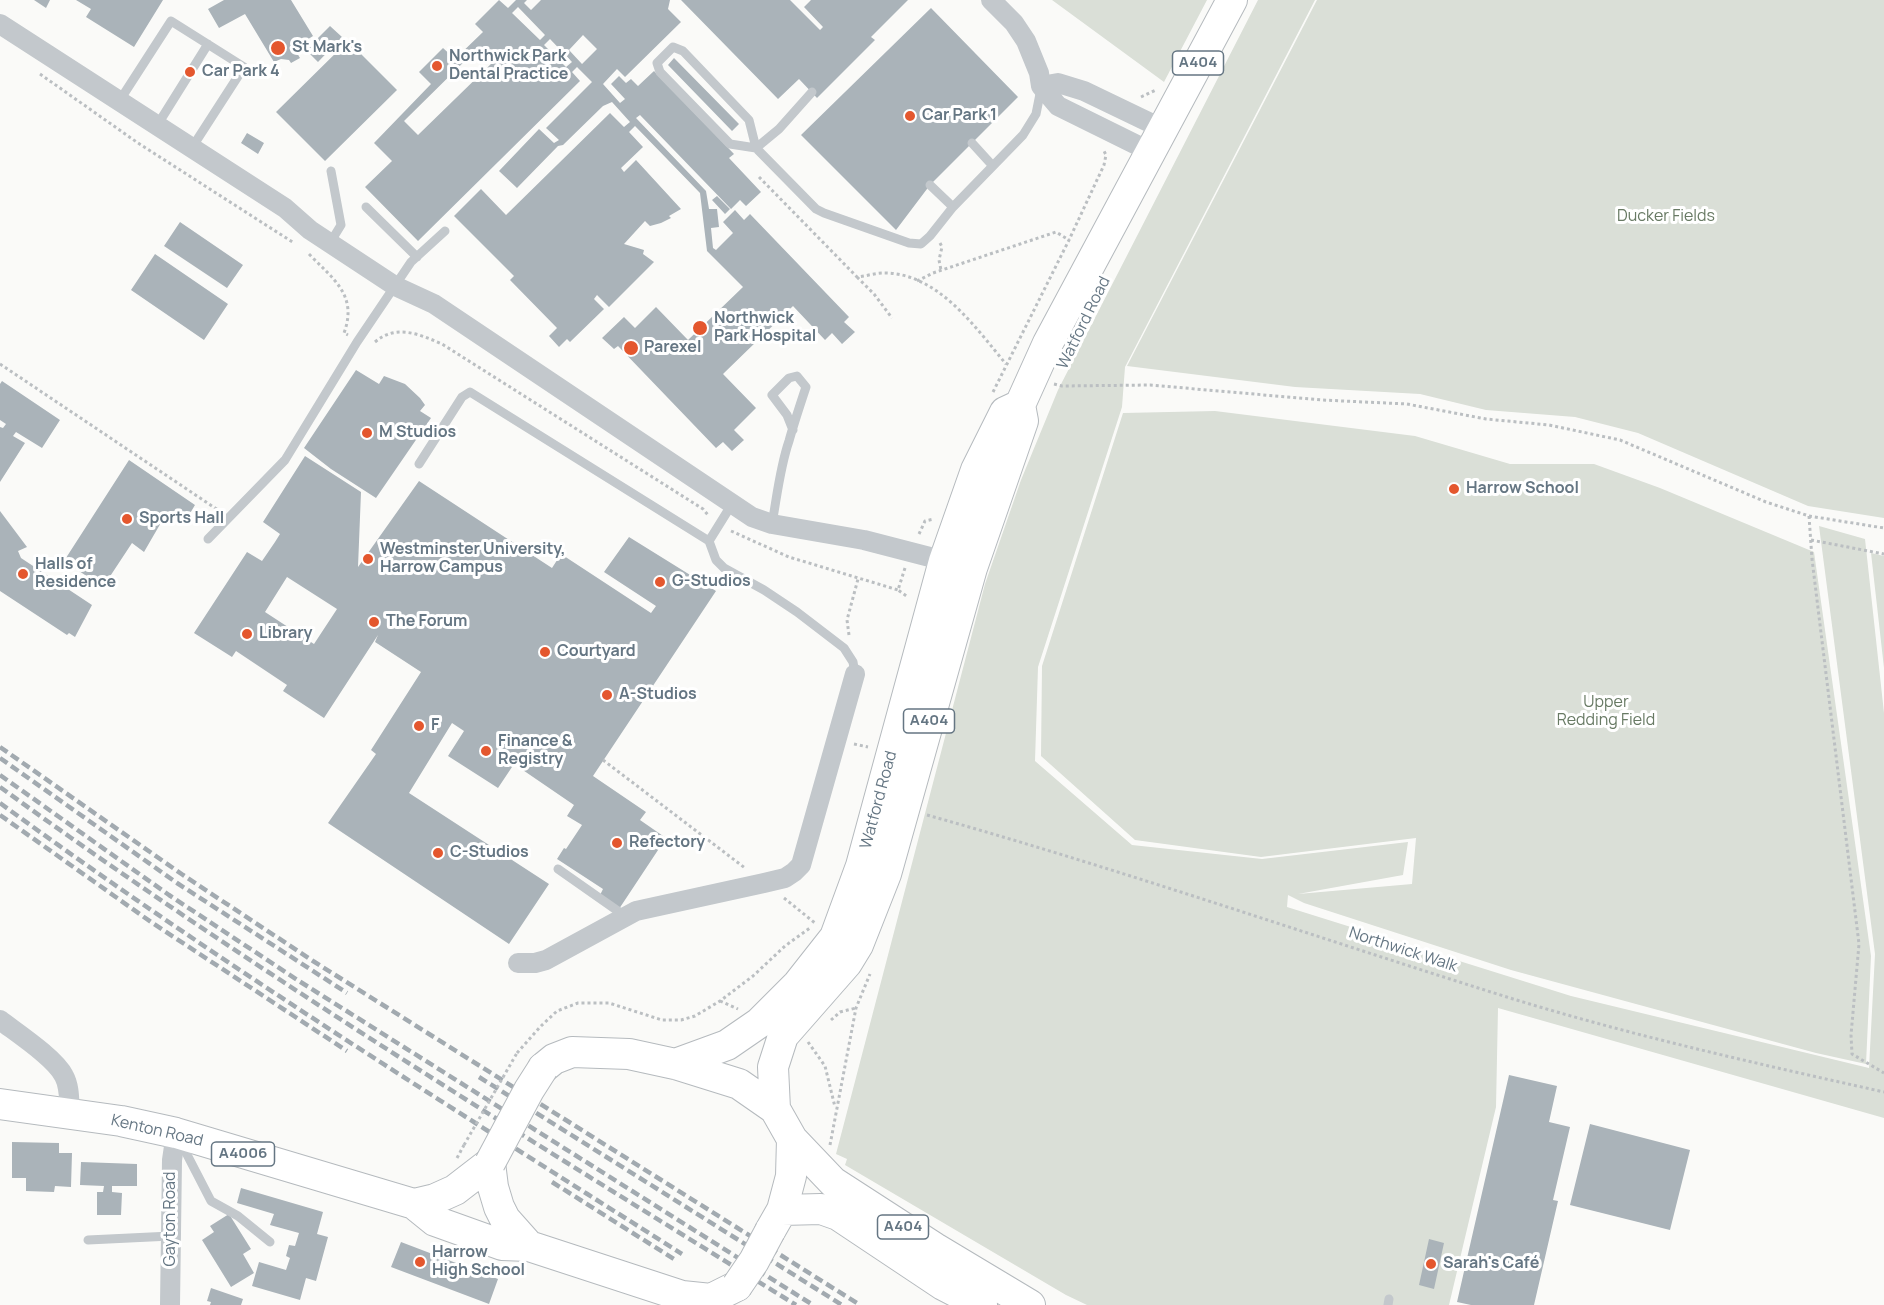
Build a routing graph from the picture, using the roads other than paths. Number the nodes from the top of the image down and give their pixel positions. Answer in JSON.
{"nodes":[{"id":1,"x":991,"y":0,"type":"edge"},
{"id":2,"x":1232,"y":0,"type":"edge"},
{"id":3,"x":0,"y":24,"type":"edge"},
{"id":4,"x":208,"y":44,"type":"junction"},
{"id":5,"x":1041,"y":86,"type":"junction"},
{"id":6,"x":812,"y":92,"type":"dead end"},
{"id":7,"x":120,"y":100,"type":"junction"},
{"id":8,"x":158,"y":124,"type":"junction"},
{"id":9,"x":1157,"y":141,"type":"junction"},
{"id":10,"x":972,"y":143,"type":"dead end"},
{"id":11,"x":193,"y":147,"type":"junction"},
{"id":12,"x":756,"y":148,"type":"junction"},
{"id":13,"x":992,"y":165,"type":"junction"},
{"id":14,"x":331,"y":171,"type":"dead end"},
{"id":15,"x":930,"y":185,"type":"dead end"},
{"id":16,"x":366,"y":207,"type":"dead end"},
{"id":17,"x":952,"y":207,"type":"junction"},
{"id":18,"x":445,"y":231,"type":"dead end"},
{"id":19,"x":330,"y":243,"type":"junction"},
{"id":20,"x":417,"y":257,"type":"junction"},
{"id":21,"x":395,"y":286,"type":"junction"},
{"id":22,"x":793,"y":430,"type":"junction"},
{"id":23,"x":419,"y":464,"type":"dead end"},
{"id":24,"x":732,"y":504,"type":"junction"},
{"id":25,"x":772,"y":524,"type":"junction"},
{"id":26,"x":207,"y":539,"type":"dead end"},
{"id":27,"x":709,"y":542,"type":"junction"},
{"id":28,"x":958,"y":564,"type":"junction"},
{"id":29,"x":855,"y":674,"type":"joint"},
{"id":30,"x":558,"y":869,"type":"dead end"},
{"id":31,"x":625,"y":916,"type":"junction"},
{"id":32,"x":518,"y":963,"type":"dead end"},
{"id":33,"x":0,"y":1020,"type":"edge"},
{"id":34,"x":675,"y":1064,"type":"junction"},
{"id":35,"x":0,"y":1104,"type":"edge"},
{"id":36,"x":775,"y":1109,"type":"junction"},
{"id":37,"x":70,"y":1113,"type":"junction"},
{"id":38,"x":176,"y":1133,"type":"junction"},
{"id":39,"x":792,"y":1139,"type":"junction"},
{"id":40,"x":490,"y":1163,"type":"junction"},
{"id":41,"x":414,"y":1204,"type":"junction"},
{"id":42,"x":776,"y":1221,"type":"junction"},
{"id":43,"x":171,"y":1236,"type":"junction"},
{"id":44,"x":88,"y":1240,"type":"dead end"},
{"id":45,"x":270,"y":1242,"type":"dead end"},
{"id":46,"x":530,"y":1246,"type":"junction"},
{"id":47,"x":736,"y":1296,"type":"edge"},
{"id":48,"x":687,"y":1300,"type":"edge"},
{"id":49,"x":171,"y":1305,"type":"edge"},
{"id":50,"x":982,"y":1305,"type":"edge"},
{"id":51,"x":1030,"y":1305,"type":"edge"}],
"edges":[{"from":1,"to":5,"type":"street"},
{"from":2,"to":9,"type":"main road","name":"Watford Road","number":"A404"},
{"from":3,"to":7,"type":"street"},
{"from":4,"to":7,"type":"lane"},
{"from":4,"to":8,"type":"lane"},
{"from":4,"to":11,"type":"lane"},
{"from":5,"to":9,"type":"street"},
{"from":5,"to":9,"type":"street"},
{"from":5,"to":13,"type":"lane"},
{"from":6,"to":12,"type":"lane"},
{"from":7,"to":8,"type":"street"},
{"from":8,"to":11,"type":"street"},
{"from":9,"to":28,"type":"main road","name":"Watford Road","number":"A404"},
{"from":10,"to":13,"type":"lane"},
{"from":11,"to":19,"type":"street"},
{"from":12,"to":12,"type":"lane"},
{"from":12,"to":17,"type":"lane"},
{"from":13,"to":17,"type":"lane"},
{"from":14,"to":19,"type":"lane"},
{"from":15,"to":17,"type":"lane"},
{"from":16,"to":20,"type":"lane"},
{"from":18,"to":20,"type":"lane"},
{"from":19,"to":21,"type":"street"},
{"from":20,"to":21,"type":"lane"},
{"from":21,"to":24,"type":"street"},
{"from":21,"to":26,"type":"lane"},
{"from":22,"to":22,"type":"lane"},
{"from":22,"to":25,"type":"lane"},
{"from":23,"to":27,"type":"lane"},
{"from":24,"to":25,"type":"street"},
{"from":24,"to":27,"type":"lane"},
{"from":25,"to":28,"type":"street"},
{"from":27,"to":29,"type":"lane"},
{"from":28,"to":34,"type":"main road","name":"Watford Road","number":"A404"},
{"from":28,"to":36,"type":"main road","name":"Watford Road","number":"A404"},
{"from":29,"to":31,"type":"street"},
{"from":30,"to":31,"type":"lane"},
{"from":31,"to":32,"type":"street"},
{"from":33,"to":37,"type":"street"},
{"from":34,"to":36,"type":"main road"},
{"from":34,"to":40,"type":"main road","bridge":true},
{"from":35,"to":37,"type":"main road","name":"Kenton Road","number":"A4006"},
{"from":36,"to":39,"type":"main road"},
{"from":37,"to":38,"type":"main road","name":"Kenton Road","number":"A4006"},
{"from":38,"to":41,"type":"main road","name":"Kenton Road","number":"A4006"},
{"from":38,"to":43,"type":"street","name":"Gayton Road"},
{"from":38,"to":45,"type":"lane"},
{"from":39,"to":42,"type":"main road"},
{"from":39,"to":51,"type":"main road","number":"A404"},
{"from":40,"to":41,"type":"main road"},
{"from":40,"to":46,"type":"main road"},
{"from":41,"to":46,"type":"main road","name":"Kenton Road","number":"A4006"},
{"from":42,"to":47,"type":"main road","bridge":true},
{"from":42,"to":50,"type":"main road","number":"A404"},
{"from":43,"to":44,"type":"lane"},
{"from":43,"to":49,"type":"street","name":"Gayton Road"},
{"from":46,"to":48,"type":"main road"},
{"from":47,"to":48,"type":"main road"}]}
